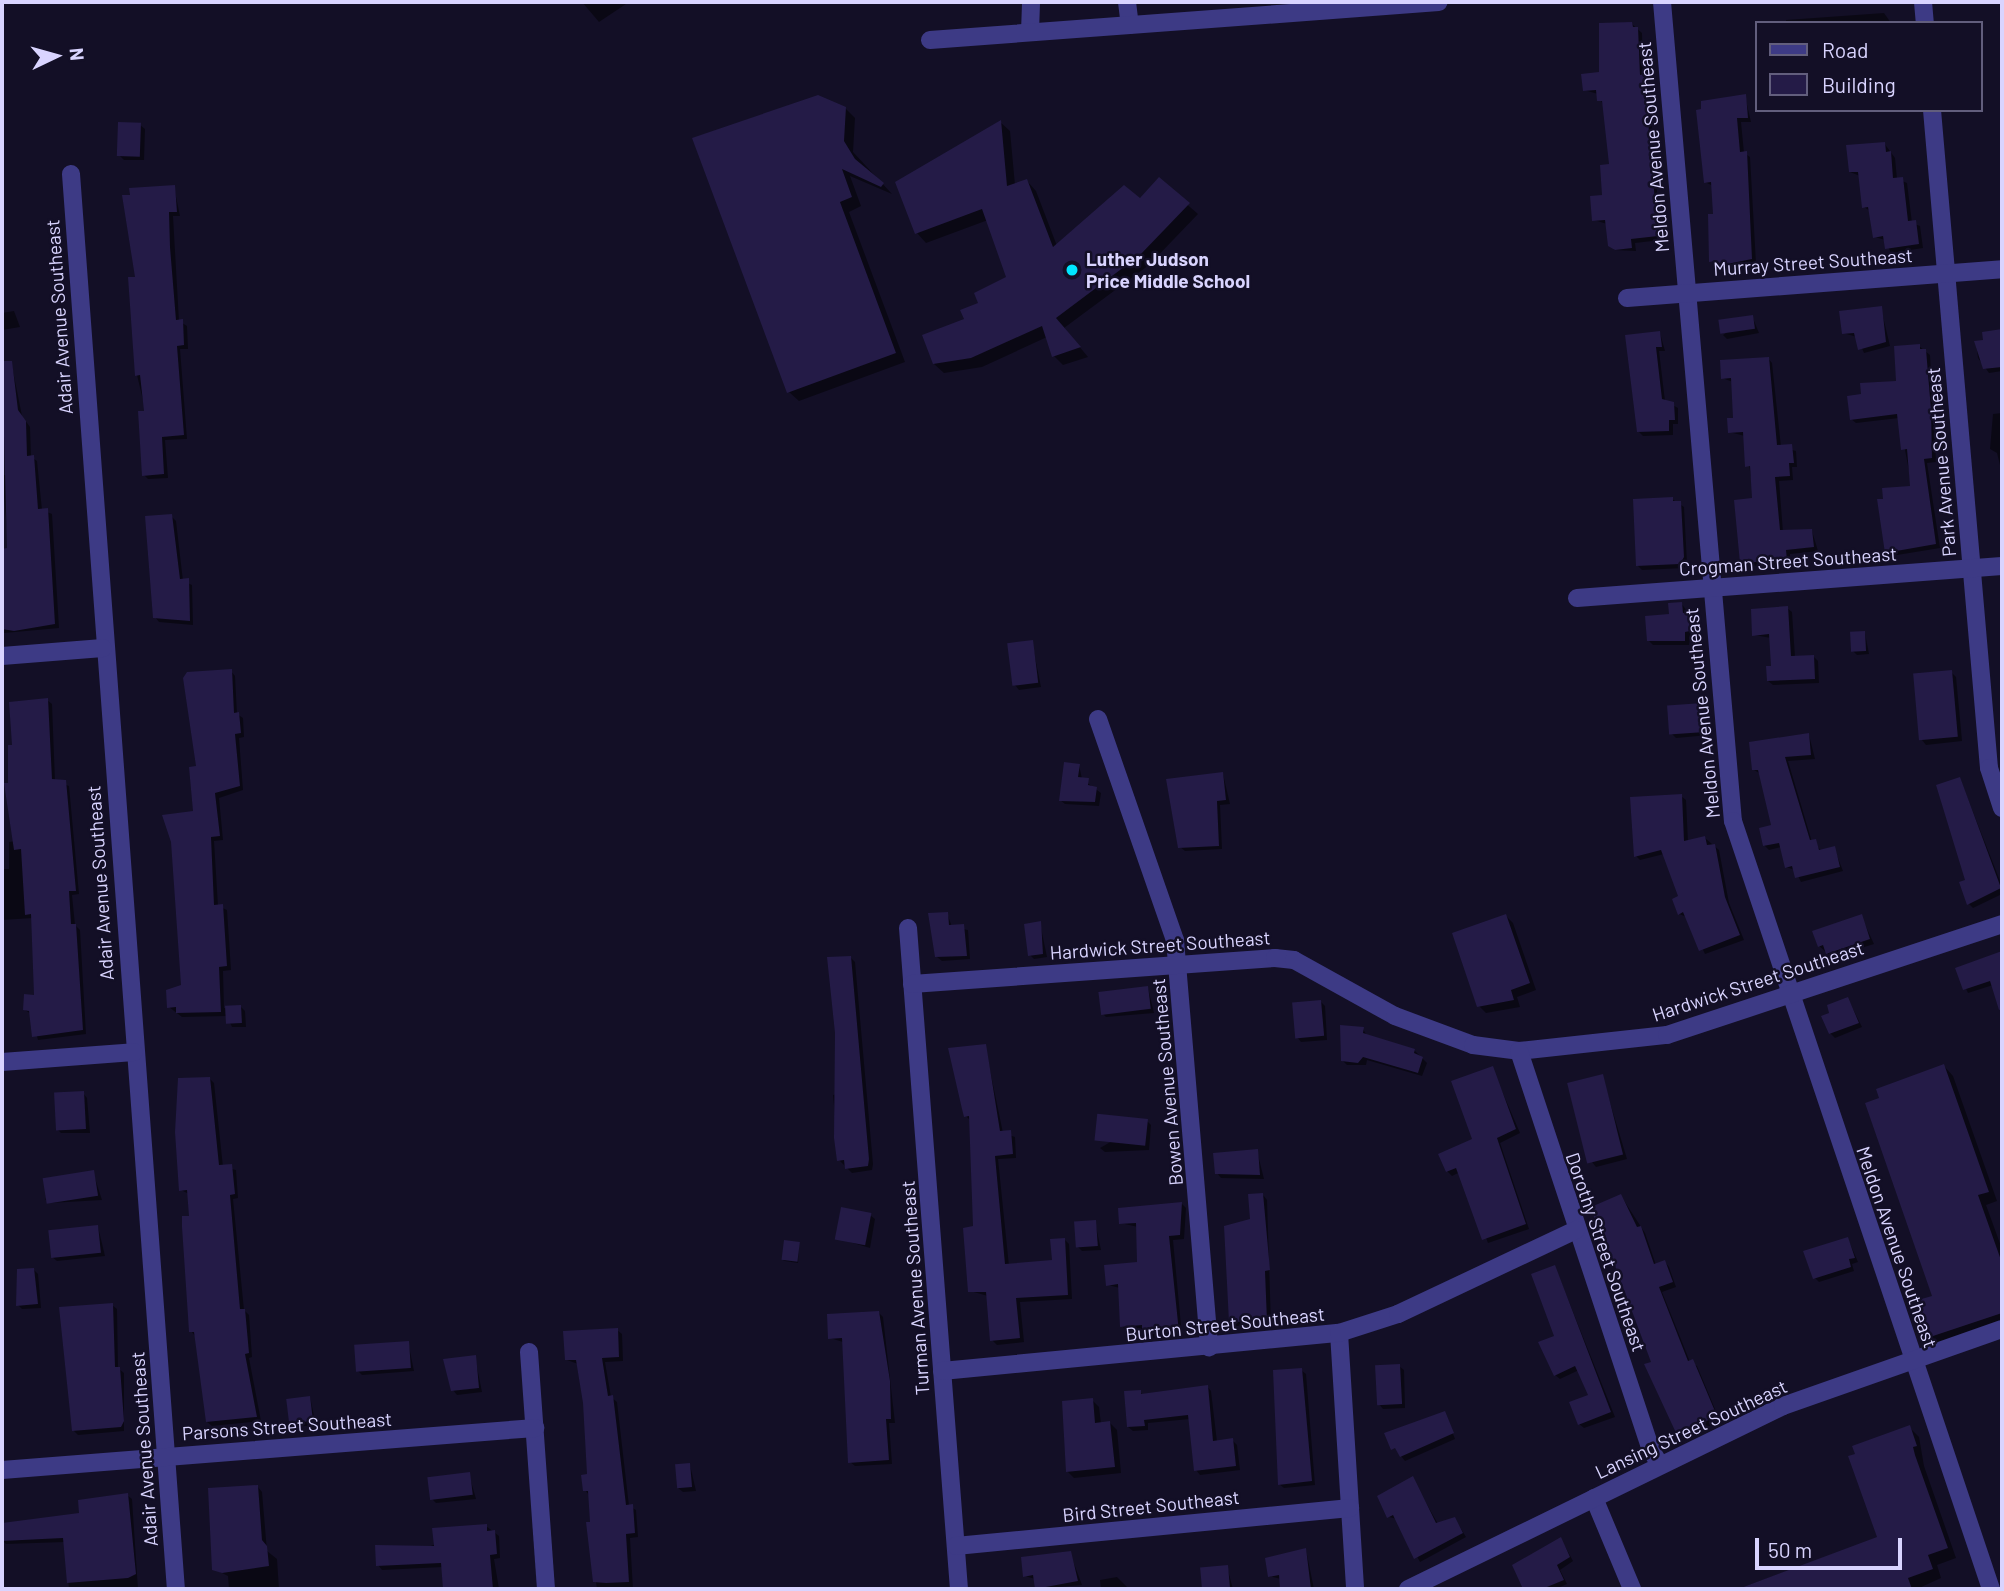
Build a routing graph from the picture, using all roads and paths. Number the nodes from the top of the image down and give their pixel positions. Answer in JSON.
{"nodes":[{"id":1,"x":1031,"y":2,"type":"edge"},
{"id":2,"x":1127,"y":2,"type":"edge"},
{"id":3,"x":1439,"y":2,"type":"edge"},
{"id":4,"x":1662,"y":2,"type":"edge"},
{"id":5,"x":1923,"y":2,"type":"edge"},
{"id":6,"x":1336,"y":6,"type":"edge"},
{"id":7,"x":1925,"y":21,"type":"edge"},
{"id":8,"x":1129,"y":25,"type":"junction"},
{"id":9,"x":1030,"y":32,"type":"junction"},
{"id":10,"x":930,"y":40,"type":"dead end"},
{"id":11,"x":1932,"y":112,"type":"edge"},
{"id":12,"x":71,"y":174,"type":"dead end"},
{"id":13,"x":2002,"y":269,"type":"edge"},
{"id":14,"x":1946,"y":273,"type":"junction"},
{"id":15,"x":1685,"y":292,"type":"junction"},
{"id":16,"x":1627,"y":298,"type":"dead end"},
{"id":17,"x":2002,"y":566,"type":"edge"},
{"id":18,"x":1971,"y":569,"type":"junction"},
{"id":19,"x":1711,"y":588,"type":"junction"},
{"id":20,"x":1577,"y":598,"type":"dead end"},
{"id":21,"x":103,"y":648,"type":"junction"},
{"id":22,"x":2,"y":656,"type":"edge"},
{"id":23,"x":1098,"y":719,"type":"dead end"},
{"id":24,"x":2002,"y":808,"type":"edge"},
{"id":25,"x":2002,"y":924,"type":"edge"},
{"id":26,"x":908,"y":928,"type":"dead end"},
{"id":27,"x":1178,"y":962,"type":"junction"},
{"id":28,"x":912,"y":984,"type":"junction"},
{"id":29,"x":1789,"y":995,"type":"junction"},
{"id":30,"x":1519,"y":1051,"type":"junction"},
{"id":31,"x":134,"y":1052,"type":"junction"},
{"id":32,"x":2,"y":1062,"type":"edge"},
{"id":33,"x":1576,"y":1230,"type":"junction"},
{"id":34,"x":2002,"y":1329,"type":"edge"},
{"id":35,"x":1339,"y":1333,"type":"junction"},
{"id":36,"x":1209,"y":1348,"type":"junction"},
{"id":37,"x":529,"y":1352,"type":"dead end"},
{"id":38,"x":1913,"y":1360,"type":"junction"},
{"id":39,"x":942,"y":1371,"type":"junction"},
{"id":40,"x":535,"y":1428,"type":"junction"},
{"id":41,"x":165,"y":1457,"type":"junction"},
{"id":42,"x":1660,"y":1465,"type":"junction"},
{"id":43,"x":2,"y":1470,"type":"edge"},
{"id":44,"x":1594,"y":1498,"type":"junction"},
{"id":45,"x":1350,"y":1508,"type":"junction"},
{"id":46,"x":956,"y":1546,"type":"junction"},
{"id":47,"x":176,"y":1589,"type":"edge"},
{"id":48,"x":546,"y":1589,"type":"edge"},
{"id":49,"x":959,"y":1589,"type":"edge"},
{"id":50,"x":1355,"y":1589,"type":"edge"},
{"id":51,"x":1408,"y":1589,"type":"edge"},
{"id":52,"x":1632,"y":1589,"type":"edge"},
{"id":53,"x":1991,"y":1589,"type":"edge"}],
"edges":[{"from":1,"to":9,"type":"street"},
{"from":2,"to":8,"type":"street"},
{"from":3,"to":6,"type":"street"},
{"from":4,"to":15,"type":"street","name":"Meldon Avenue Southeast"},
{"from":5,"to":7,"type":"street"},
{"from":6,"to":8,"type":"street"},
{"from":8,"to":9,"type":"street"},
{"from":9,"to":10,"type":"street"},
{"from":11,"to":14,"type":"street","name":"Park Avenue Southeast"},
{"from":12,"to":21,"type":"street","name":"Adair Avenue Southeast"},
{"from":13,"to":14,"type":"street","name":"Murray Street Southeast"},
{"from":14,"to":15,"type":"street","name":"Murray Street Southeast"},
{"from":14,"to":18,"type":"street","name":"Park Avenue Southeast"},
{"from":15,"to":16,"type":"street","name":"Murray Street Southeast"},
{"from":15,"to":19,"type":"street","name":"Meldon Avenue Southeast"},
{"from":17,"to":18,"type":"street","name":"Crogman Street Southeast"},
{"from":18,"to":19,"type":"street","name":"Crogman Street Southeast"},
{"from":18,"to":24,"type":"street","name":"Park Avenue Southeast"},
{"from":19,"to":20,"type":"street","name":"Crogman Street Southeast"},
{"from":19,"to":29,"type":"street","name":"Meldon Avenue Southeast"},
{"from":21,"to":22,"type":"street"},
{"from":21,"to":31,"type":"street","name":"Adair Avenue Southeast"},
{"from":23,"to":27,"type":"street","name":"Bowen Avenue Southeast"},
{"from":25,"to":29,"type":"street","name":"Hardwick Street Southeast"},
{"from":26,"to":28,"type":"street"},
{"from":27,"to":28,"type":"street","name":"Hardwick Street Southeast"},
{"from":27,"to":30,"type":"street","name":"Hardwick Street Southeast"},
{"from":27,"to":36,"type":"street","name":"Bowen Avenue Southeast"},
{"from":28,"to":39,"type":"street","name":"Turman Avenue Southeast"},
{"from":29,"to":30,"type":"street","name":"Hardwick Street Southeast"},
{"from":29,"to":38,"type":"street","name":"Meldon Avenue Southeast"},
{"from":30,"to":33,"type":"street","name":"Dorothy Street Southeast"},
{"from":31,"to":32,"type":"street"},
{"from":31,"to":41,"type":"street","name":"Adair Avenue Southeast"},
{"from":33,"to":35,"type":"street","name":"Burton Street Southeast"},
{"from":33,"to":42,"type":"street","name":"Dorothy Street Southeast"},
{"from":34,"to":38,"type":"street","name":"Lansing Street Southeast"},
{"from":35,"to":36,"type":"street","name":"Burton Street Southeast"},
{"from":35,"to":45,"type":"street"},
{"from":36,"to":39,"type":"street","name":"Burton Street Southeast"},
{"from":37,"to":40,"type":"street"},
{"from":38,"to":42,"type":"street","name":"Lansing Street Southeast"},
{"from":38,"to":53,"type":"street","name":"Meldon Avenue Southeast"},
{"from":39,"to":46,"type":"street","name":"Turman Avenue Southeast"},
{"from":40,"to":41,"type":"street","name":"Parsons Street Southeast"},
{"from":40,"to":48,"type":"street"},
{"from":41,"to":43,"type":"street","name":"Parsons Street Southeast"},
{"from":41,"to":47,"type":"street","name":"Adair Avenue Southeast"},
{"from":42,"to":44,"type":"street","name":"Lansing Street Southeast"},
{"from":44,"to":51,"type":"street","name":"Lansing Street Southeast"},
{"from":44,"to":52,"type":"street"},
{"from":45,"to":46,"type":"street","name":"Bird Street Southeast"},
{"from":45,"to":50,"type":"street"},
{"from":46,"to":49,"type":"street","name":"Turman Avenue Southeast"}]}
